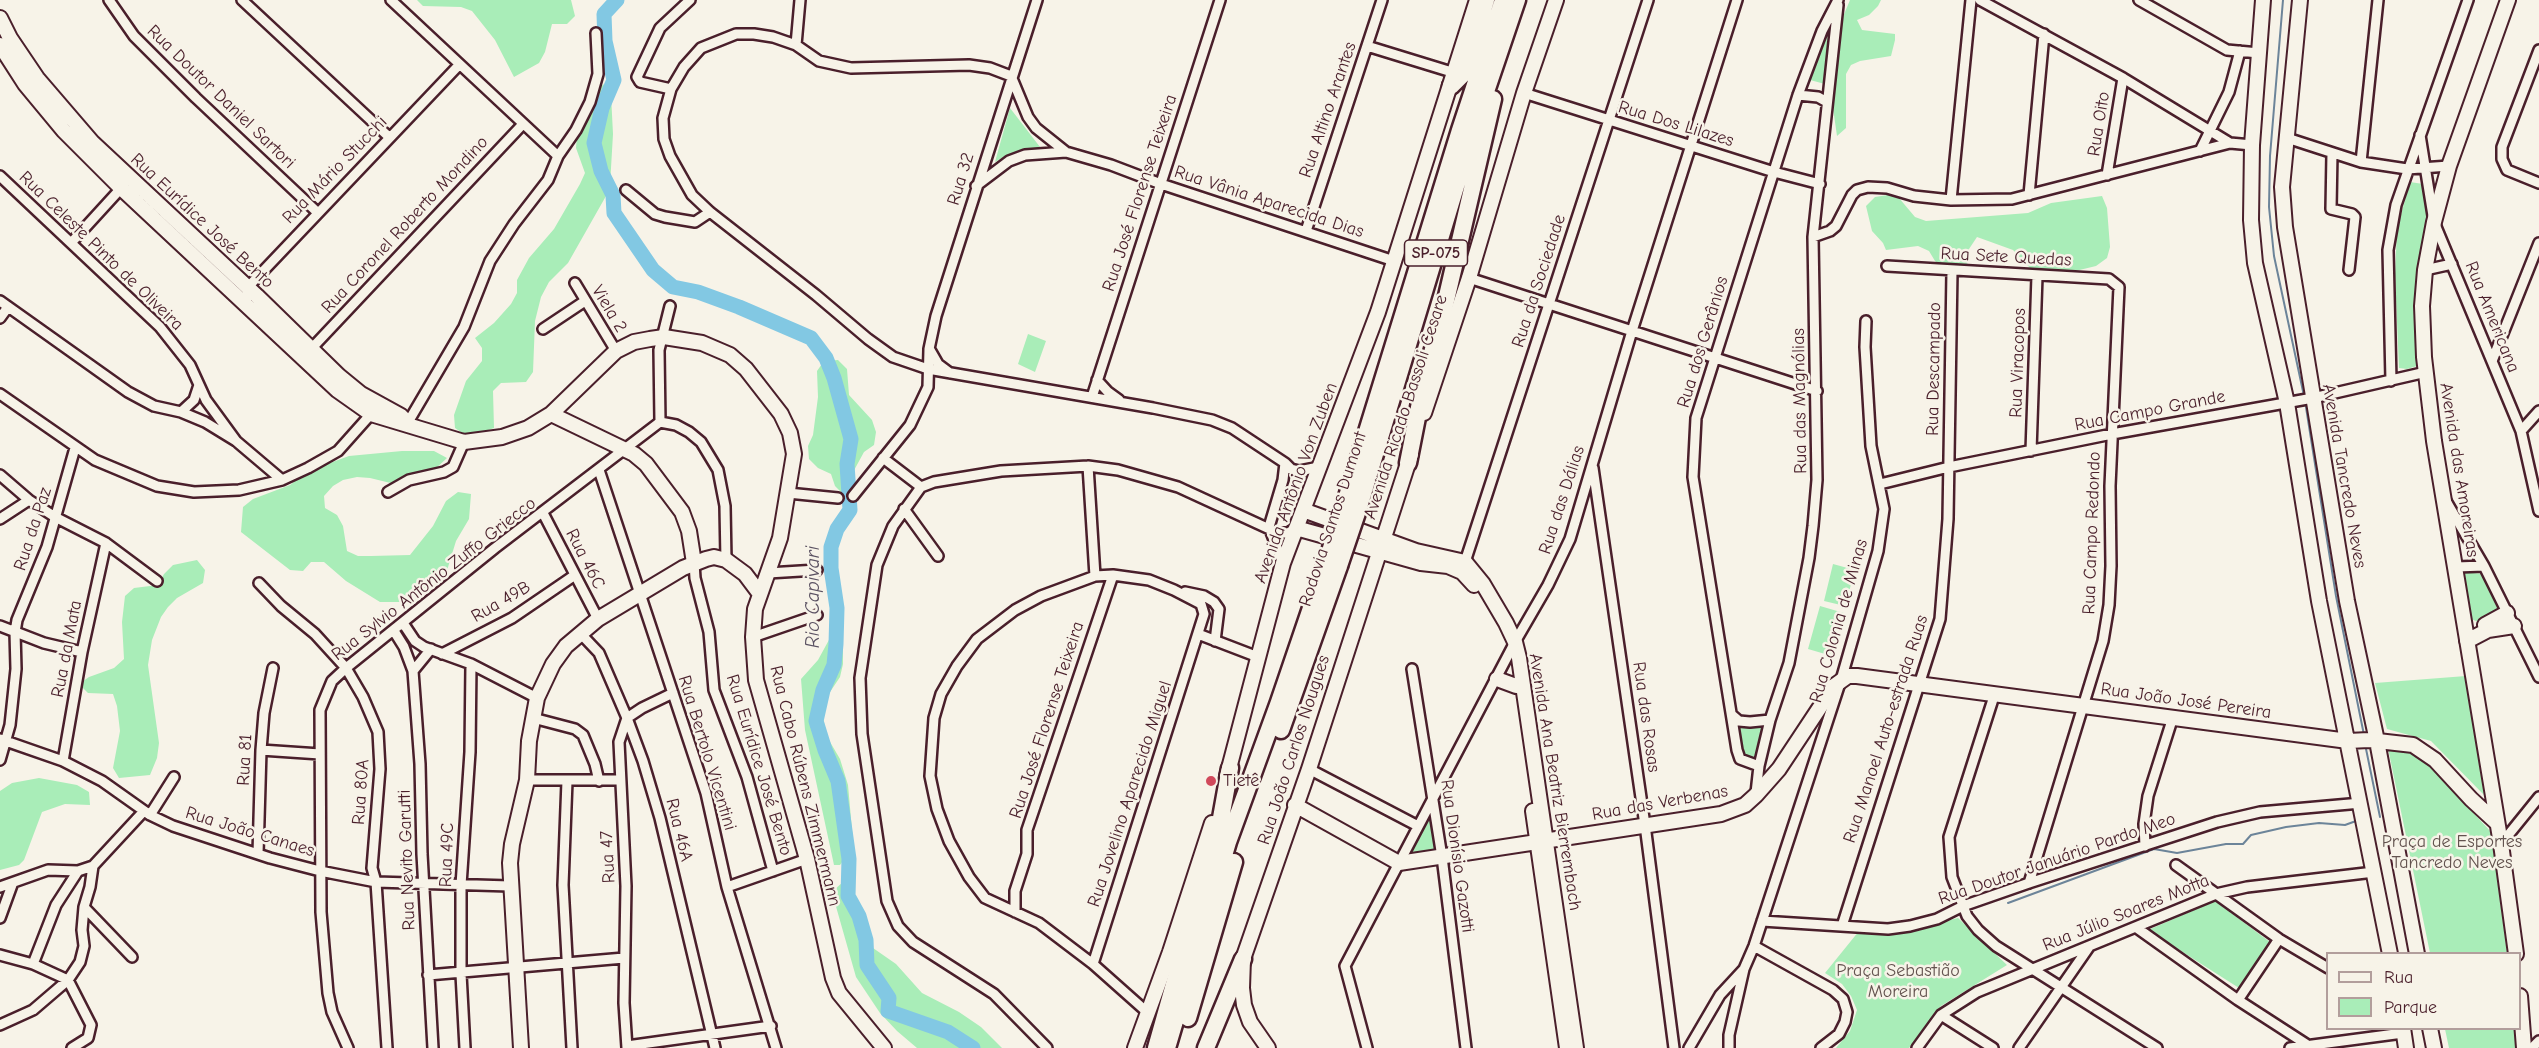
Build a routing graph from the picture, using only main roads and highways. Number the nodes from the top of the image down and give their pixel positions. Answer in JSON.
{"nodes":[{"id":1,"x":1486,"y":0,"type":"edge"},
{"id":2,"x":1503,"y":0,"type":"edge"},
{"id":3,"x":1517,"y":0,"type":"edge"},
{"id":4,"x":1502,"y":46,"type":"junction"},
{"id":5,"x":1453,"y":80,"type":"road end"},
{"id":6,"x":1408,"y":463,"type":"road end"},
{"id":7,"x":1352,"y":505,"type":"junction"},
{"id":8,"x":1333,"y":563,"type":"junction"},
{"id":9,"x":1230,"y":768,"type":"road end"},
{"id":10,"x":1243,"y":959,"type":"road end"},
{"id":11,"x":1156,"y":1048,"type":"edge"},
{"id":12,"x":1167,"y":1048,"type":"edge"},
{"id":13,"x":1179,"y":1048,"type":"edge"},
{"id":14,"x":1206,"y":1048,"type":"edge"}],
"edges":[{"from":1,"to":5,"type":"highway"},
{"from":2,"to":7,"type":"highway","name":"Rodovia Santos Dumont","number":"SP-075"},
{"from":3,"to":4,"type":"highway","name":"Rodovia Santos Dumont","number":"SP-075"},
{"from":4,"to":6,"type":"highway"},
{"from":4,"to":7,"type":"highway","name":"Rodovia Santos Dumont","number":"SP-075"},
{"from":7,"to":8,"type":"highway","name":"Rodovia Santos Dumont","number":"SP-075","bridge":true},
{"from":8,"to":12,"type":"highway","name":"Rodovia Santos Dumont","number":"SP-075"},
{"from":8,"to":13,"type":"highway","name":"Rodovia Santos Dumont","number":"SP-075"},
{"from":9,"to":11,"type":"highway"},
{"from":10,"to":14,"type":"highway"}]}
